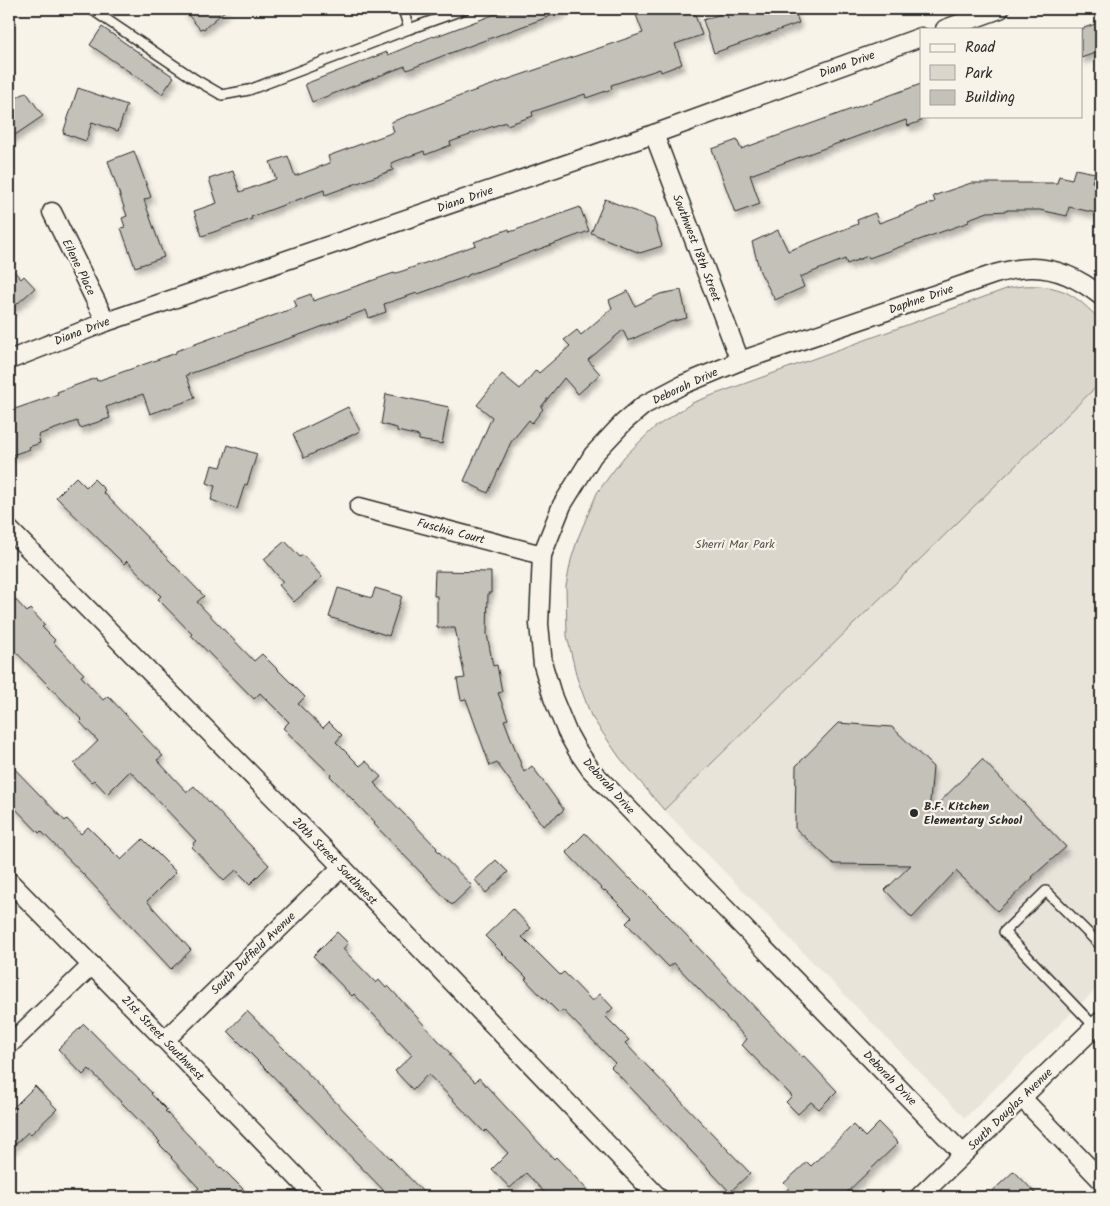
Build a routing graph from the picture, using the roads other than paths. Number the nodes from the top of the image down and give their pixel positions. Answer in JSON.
{"nodes":[{"id":1,"x":91,"y":9,"type":"edge"},
{"id":2,"x":403,"y":9,"type":"edge"},
{"id":3,"x":465,"y":9,"type":"edge"},
{"id":4,"x":1000,"y":9,"type":"edge"},
{"id":5,"x":948,"y":28,"type":"edge"},
{"id":6,"x":409,"y":29,"type":"junction"},
{"id":7,"x":920,"y":37,"type":"edge"},
{"id":8,"x":654,"y":134,"type":"junction"},
{"id":9,"x":52,"y":212,"type":"dead end"},
{"id":10,"x":1101,"y":296,"type":"edge"},
{"id":11,"x":106,"y":322,"type":"junction"},
{"id":12,"x":9,"y":360,"type":"edge"},
{"id":13,"x":740,"y":361,"type":"junction"},
{"id":14,"x":359,"y":507,"type":"dead end"},
{"id":15,"x":9,"y":529,"type":"edge"},
{"id":16,"x":542,"y":555,"type":"junction"},
{"id":17,"x":342,"y":867,"type":"junction"},
{"id":18,"x":9,"y":881,"type":"edge"},
{"id":19,"x":1101,"y":946,"type":"edge"},
{"id":20,"x":92,"y":965,"type":"junction"},
{"id":21,"x":1098,"y":1024,"type":"edge"},
{"id":22,"x":165,"y":1040,"type":"junction"},
{"id":23,"x":9,"y":1045,"type":"edge"},
{"id":24,"x":1022,"y":1098,"type":"junction"},
{"id":25,"x":963,"y":1154,"type":"junction"},
{"id":26,"x":1101,"y":1180,"type":"edge"},
{"id":27,"x":316,"y":1197,"type":"edge"},
{"id":28,"x":658,"y":1197,"type":"edge"},
{"id":29,"x":918,"y":1197,"type":"edge"}],
"edges":[{"from":1,"to":6,"type":"lane"},
{"from":2,"to":6,"type":"lane"},
{"from":3,"to":6,"type":"lane"},
{"from":4,"to":5,"type":"street"},
{"from":7,"to":8,"type":"street","name":"Diana Drive"},
{"from":8,"to":11,"type":"street","name":"Diana Drive"},
{"from":8,"to":13,"type":"street","name":"Southwest 18th Street"},
{"from":9,"to":11,"type":"street","name":"Eilene Place"},
{"from":10,"to":13,"type":"street","name":"Daphne Drive"},
{"from":11,"to":12,"type":"street","name":"Diana Drive"},
{"from":13,"to":16,"type":"street","name":"Deborah Drive"},
{"from":14,"to":16,"type":"street","name":"Fuschia Court"},
{"from":15,"to":17,"type":"street","name":"20th Street Southwest"},
{"from":16,"to":25,"type":"street","name":"Deborah Drive"},
{"from":17,"to":22,"type":"street","name":"South Duffield Avenue"},
{"from":17,"to":28,"type":"street","name":"20th Street Southwest"},
{"from":18,"to":20,"type":"street","name":"21st Street Southwest"},
{"from":19,"to":21,"type":"lane"},
{"from":20,"to":22,"type":"street","name":"21st Street Southwest"},
{"from":20,"to":23,"type":"street"},
{"from":21,"to":24,"type":"street","name":"South Douglas Avenue"},
{"from":22,"to":27,"type":"street","name":"21st Street Southwest"},
{"from":24,"to":25,"type":"street","name":"South Douglas Avenue"},
{"from":24,"to":26,"type":"street"},
{"from":25,"to":29,"type":"street","name":"South Douglas Avenue"}]}
